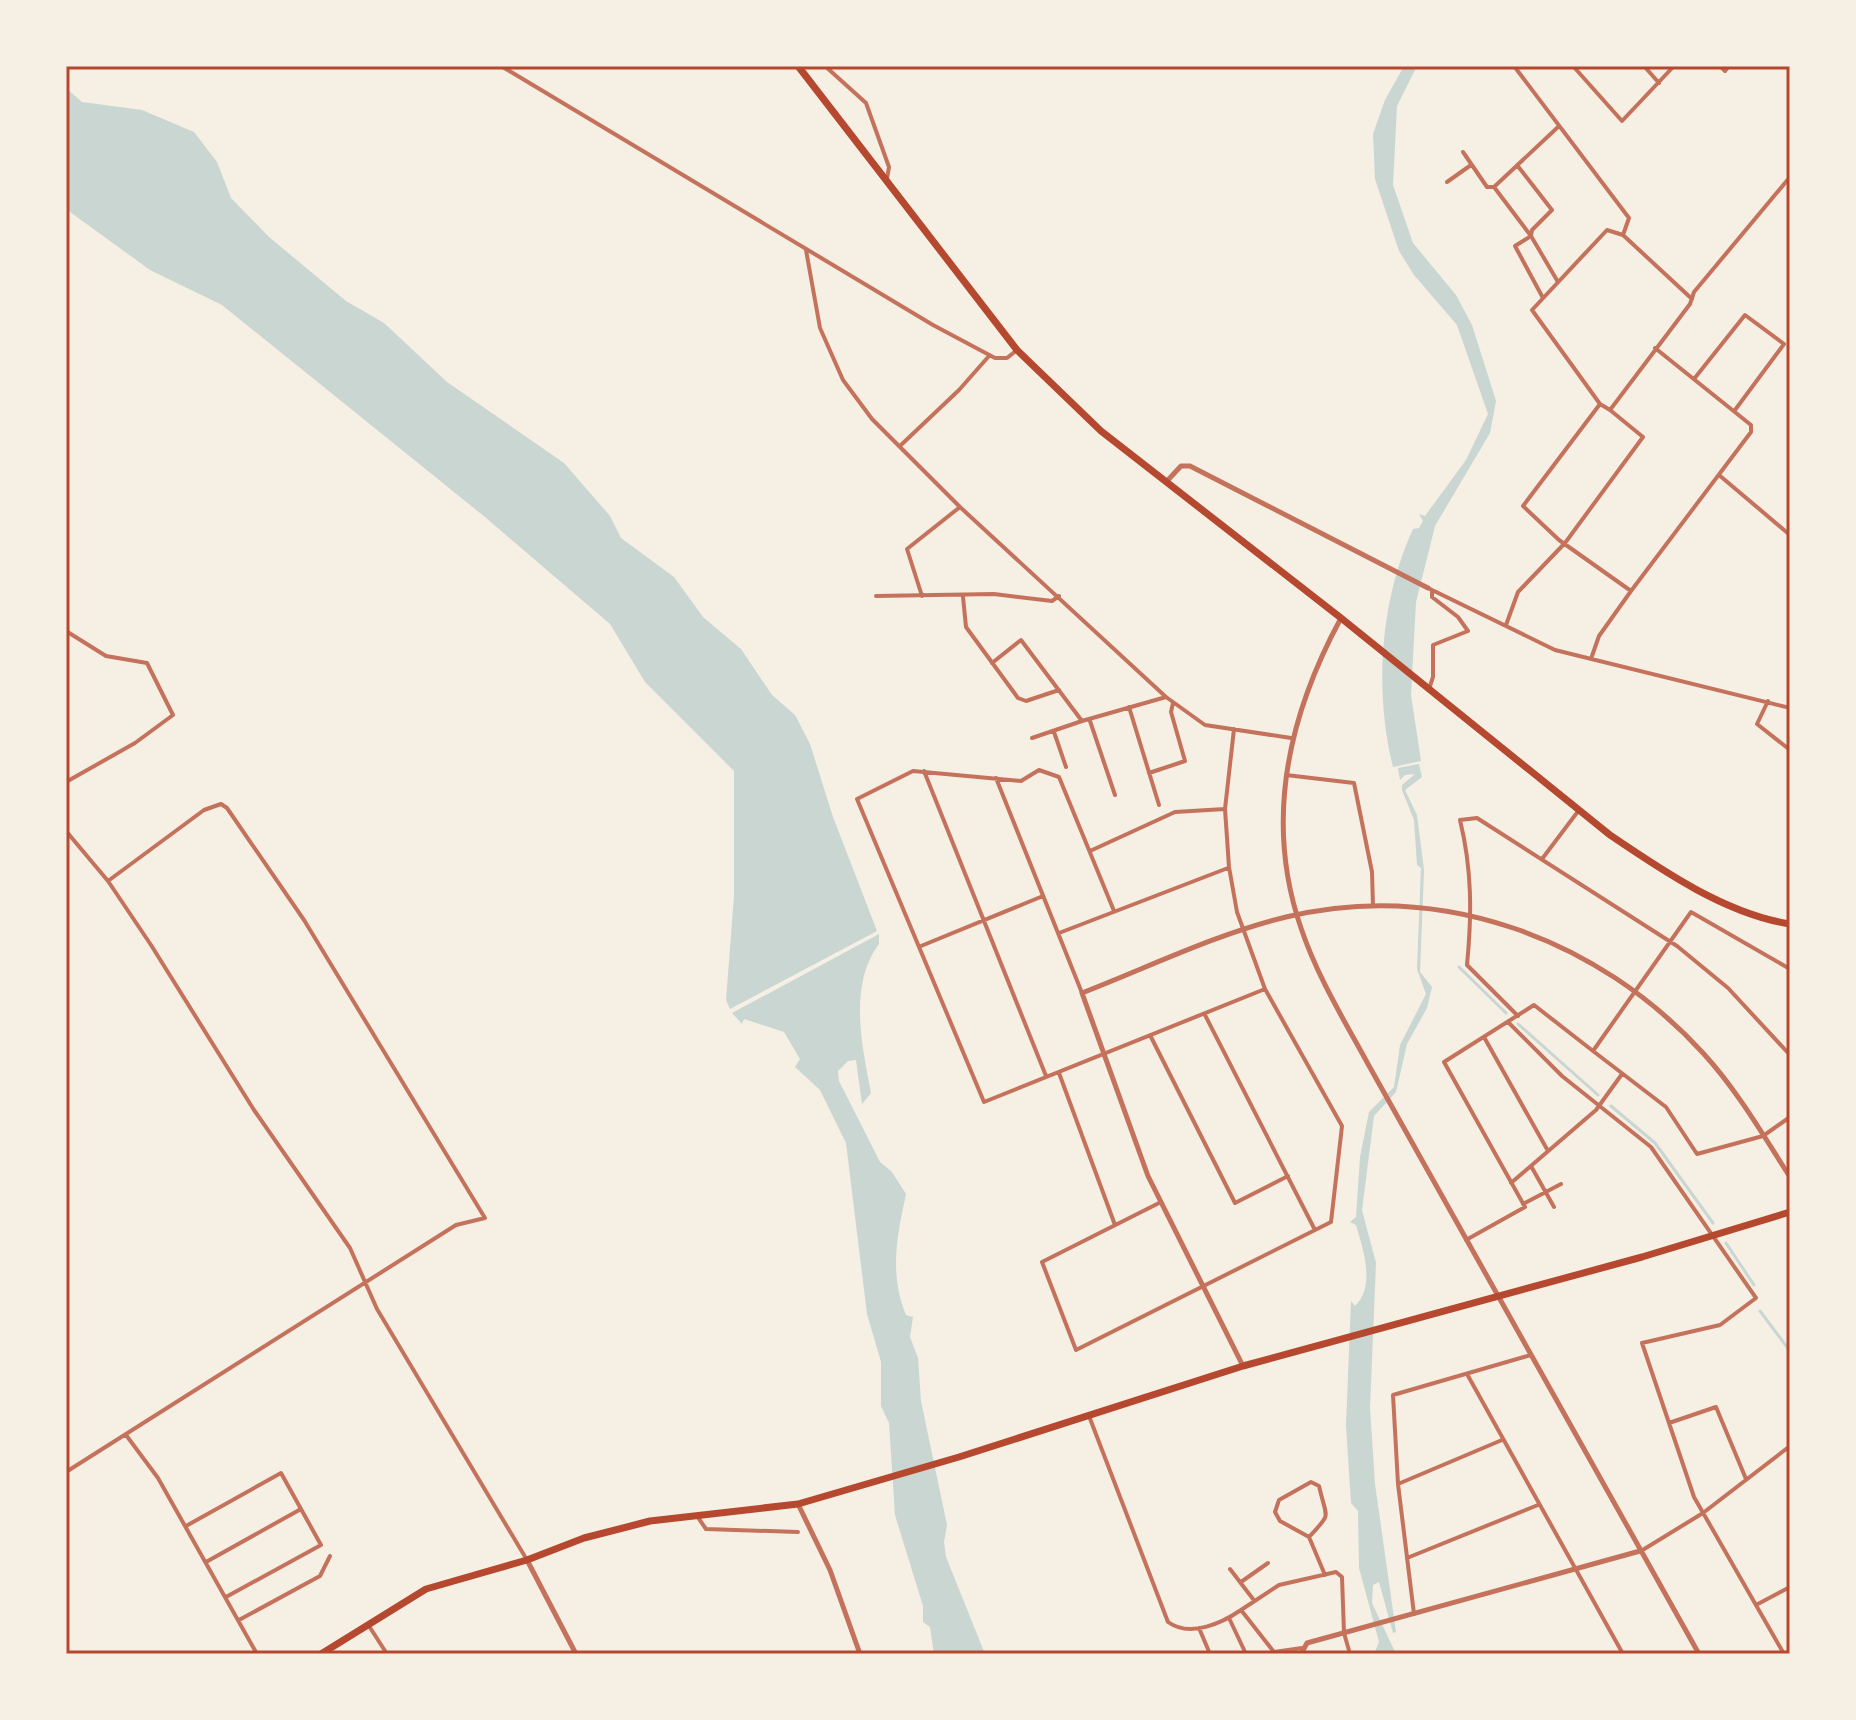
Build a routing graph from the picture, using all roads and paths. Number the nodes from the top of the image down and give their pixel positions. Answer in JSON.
{"nodes":[{"id":1,"x":501,"y":66,"type":"edge"},
{"id":2,"x":798,"y":66,"type":"edge"},
{"id":3,"x":825,"y":66,"type":"edge"},
{"id":4,"x":1514,"y":66,"type":"edge"},
{"id":5,"x":1573,"y":66,"type":"edge"},
{"id":6,"x":1644,"y":66,"type":"edge"},
{"id":7,"x":1674,"y":66,"type":"edge"},
{"id":8,"x":1720,"y":66,"type":"edge"},
{"id":9,"x":1729,"y":66,"type":"edge"},
{"id":10,"x":1659,"y":83,"type":"junction"},
{"id":11,"x":1558,"y":127,"type":"junction"},
{"id":12,"x":1463,"y":152,"type":"dead end"},
{"id":13,"x":1471,"y":165,"type":"junction"},
{"id":14,"x":1517,"y":165,"type":"junction"},
{"id":15,"x":1790,"y":177,"type":"edge"},
{"id":16,"x":886,"y":181,"type":"junction"},
{"id":17,"x":1447,"y":182,"type":"dead end"},
{"id":18,"x":1494,"y":187,"type":"junction"},
{"id":19,"x":1623,"y":235,"type":"junction"},
{"id":20,"x":1531,"y":236,"type":"junction"},
{"id":21,"x":806,"y":250,"type":"junction"},
{"id":22,"x":1558,"y":282,"type":"junction"},
{"id":23,"x":1543,"y":298,"type":"junction"},
{"id":24,"x":1692,"y":299,"type":"junction"},
{"id":25,"x":1655,"y":348,"type":"junction"},
{"id":26,"x":1017,"y":350,"type":"junction"},
{"id":27,"x":990,"y":355,"type":"junction"},
{"id":28,"x":1694,"y":379,"type":"junction"},
{"id":29,"x":1600,"y":404,"type":"junction"},
{"id":30,"x":1610,"y":410,"type":"junction"},
{"id":31,"x":1734,"y":410,"type":"junction"},
{"id":32,"x":901,"y":445,"type":"junction"},
{"id":33,"x":1719,"y":475,"type":"junction"},
{"id":34,"x":1167,"y":481,"type":"junction"},
{"id":35,"x":960,"y":507,"type":"junction"},
{"id":36,"x":1790,"y":535,"type":"edge"},
{"id":37,"x":1565,"y":543,"type":"junction"},
{"id":38,"x":1430,"y":589,"type":"junction"},
{"id":39,"x":1631,"y":591,"type":"junction"},
{"id":40,"x":876,"y":596,"type":"dead end"},
{"id":41,"x":922,"y":596,"type":"junction"},
{"id":42,"x":963,"y":596,"type":"junction"},
{"id":43,"x":1059,"y":596,"type":"junction"},
{"id":44,"x":1341,"y":618,"type":"junction"},
{"id":45,"x":1506,"y":625,"type":"junction"},
{"id":46,"x":66,"y":631,"type":"edge"},
{"id":47,"x":1592,"y":656,"type":"junction"},
{"id":48,"x":992,"y":663,"type":"junction"},
{"id":49,"x":1428,"y":688,"type":"junction"},
{"id":50,"x":1059,"y":690,"type":"junction"},
{"id":51,"x":1166,"y":697,"type":"junction"},
{"id":52,"x":1768,"y":701,"type":"junction"},
{"id":53,"x":1173,"y":702,"type":"junction"},
{"id":54,"x":1129,"y":707,"type":"junction"},
{"id":55,"x":1790,"y":708,"type":"edge"},
{"id":56,"x":1090,"y":720,"type":"junction"},
{"id":57,"x":1082,"y":721,"type":"junction"},
{"id":58,"x":1234,"y":729,"type":"junction"},
{"id":59,"x":1054,"y":732,"type":"junction"},
{"id":60,"x":1032,"y":738,"type":"dead end"},
{"id":61,"x":1291,"y":738,"type":"junction"},
{"id":62,"x":1790,"y":750,"type":"edge"},
{"id":63,"x":1066,"y":767,"type":"dead end"},
{"id":64,"x":924,"y":771,"type":"junction"},
{"id":65,"x":1149,"y":773,"type":"junction"},
{"id":66,"x":1286,"y":775,"type":"junction"},
{"id":67,"x":996,"y":778,"type":"junction"},
{"id":68,"x":66,"y":782,"type":"edge"},
{"id":69,"x":1115,"y":795,"type":"dead end"},
{"id":70,"x":1159,"y":805,"type":"dead end"},
{"id":71,"x":1225,"y":809,"type":"junction"},
{"id":72,"x":1579,"y":810,"type":"junction"},
{"id":73,"x":66,"y":831,"type":"edge"},
{"id":74,"x":1090,"y":851,"type":"junction"},
{"id":75,"x":1542,"y":859,"type":"junction"},
{"id":76,"x":1229,"y":867,"type":"junction"},
{"id":77,"x":108,"y":881,"type":"junction"},
{"id":78,"x":1043,"y":896,"type":"junction"},
{"id":79,"x":1373,"y":906,"type":"junction"},
{"id":80,"x":1114,"y":911,"type":"junction"},
{"id":81,"x":1297,"y":915,"type":"junction"},
{"id":82,"x":1468,"y":915,"type":"junction"},
{"id":83,"x":983,"y":919,"type":"junction"},
{"id":84,"x":1790,"y":924,"type":"edge"},
{"id":85,"x":1243,"y":930,"type":"junction"},
{"id":86,"x":1059,"y":933,"type":"junction"},
{"id":87,"x":1670,"y":941,"type":"junction"},
{"id":88,"x":921,"y":946,"type":"junction"},
{"id":89,"x":1790,"y":969,"type":"edge"},
{"id":90,"x":1265,"y":989,"type":"junction"},
{"id":91,"x":1635,"y":989,"type":"junction"},
{"id":92,"x":1082,"y":993,"type":"junction"},
{"id":93,"x":1205,"y":1015,"type":"junction"},
{"id":94,"x":1518,"y":1016,"type":"junction"},
{"id":95,"x":1508,"y":1022,"type":"junction"},
{"id":96,"x":1150,"y":1036,"type":"junction"},
{"id":97,"x":1484,"y":1037,"type":"junction"},
{"id":98,"x":1593,"y":1051,"type":"junction"},
{"id":99,"x":1104,"y":1053,"type":"junction"},
{"id":100,"x":1790,"y":1055,"type":"edge"},
{"id":101,"x":1059,"y":1072,"type":"junction"},
{"id":102,"x":1622,"y":1074,"type":"junction"},
{"id":103,"x":1046,"y":1076,"type":"junction"},
{"id":104,"x":1601,"y":1105,"type":"junction"},
{"id":105,"x":1790,"y":1117,"type":"edge"},
{"id":106,"x":1763,"y":1136,"type":"junction"},
{"id":107,"x":1548,"y":1151,"type":"junction"},
{"id":108,"x":1531,"y":1166,"type":"junction"},
{"id":109,"x":1288,"y":1176,"type":"junction"},
{"id":110,"x":1790,"y":1177,"type":"edge"},
{"id":111,"x":1511,"y":1183,"type":"junction"},
{"id":112,"x":1561,"y":1184,"type":"dead end"},
{"id":113,"x":1545,"y":1192,"type":"junction"},
{"id":114,"x":1161,"y":1202,"type":"junction"},
{"id":115,"x":1523,"y":1204,"type":"junction"},
{"id":116,"x":1554,"y":1207,"type":"dead end"},
{"id":117,"x":1790,"y":1212,"type":"edge"},
{"id":118,"x":1115,"y":1225,"type":"junction"},
{"id":119,"x":1315,"y":1230,"type":"junction"},
{"id":120,"x":1713,"y":1236,"type":"junction"},
{"id":121,"x":1466,"y":1240,"type":"junction"},
{"id":122,"x":367,"y":1283,"type":"junction"},
{"id":123,"x":1204,"y":1286,"type":"junction"},
{"id":124,"x":1497,"y":1296,"type":"junction"},
{"id":125,"x":1531,"y":1355,"type":"junction"},
{"id":126,"x":1243,"y":1366,"type":"junction"},
{"id":127,"x":1467,"y":1374,"type":"junction"},
{"id":128,"x":1086,"y":1416,"type":"junction"},
{"id":129,"x":1669,"y":1423,"type":"junction"},
{"id":130,"x":126,"y":1435,"type":"junction"},
{"id":131,"x":1502,"y":1440,"type":"junction"},
{"id":132,"x":1790,"y":1446,"type":"edge"},
{"id":133,"x":66,"y":1472,"type":"edge"},
{"id":134,"x":1746,"y":1479,"type":"junction"},
{"id":135,"x":1398,"y":1484,"type":"junction"},
{"id":136,"x":798,"y":1504,"type":"junction"},
{"id":137,"x":1539,"y":1504,"type":"junction"},
{"id":138,"x":301,"y":1509,"type":"junction"},
{"id":139,"x":1703,"y":1513,"type":"junction"},
{"id":140,"x":697,"y":1516,"type":"junction"},
{"id":141,"x":186,"y":1526,"type":"junction"},
{"id":142,"x":798,"y":1532,"type":"dead end"},
{"id":143,"x":1309,"y":1537,"type":"junction"},
{"id":144,"x":1641,"y":1551,"type":"junction"},
{"id":145,"x":330,"y":1556,"type":"dead end"},
{"id":146,"x":1407,"y":1558,"type":"junction"},
{"id":147,"x":527,"y":1560,"type":"junction"},
{"id":148,"x":206,"y":1562,"type":"junction"},
{"id":149,"x":1268,"y":1563,"type":"dead end"},
{"id":150,"x":1230,"y":1569,"type":"dead end"},
{"id":151,"x":1576,"y":1571,"type":"junction"},
{"id":152,"x":1325,"y":1575,"type":"junction"},
{"id":153,"x":1241,"y":1582,"type":"junction"},
{"id":154,"x":1790,"y":1587,"type":"edge"},
{"id":155,"x":226,"y":1597,"type":"junction"},
{"id":156,"x":1253,"y":1599,"type":"junction"},
{"id":157,"x":1756,"y":1605,"type":"junction"},
{"id":158,"x":1241,"y":1610,"type":"junction"},
{"id":159,"x":1414,"y":1614,"type":"junction"},
{"id":160,"x":1229,"y":1618,"type":"junction"},
{"id":161,"x":239,"y":1620,"type":"junction"},
{"id":162,"x":368,"y":1624,"type":"junction"},
{"id":163,"x":1199,"y":1628,"type":"junction"},
{"id":164,"x":1344,"y":1633,"type":"junction"},
{"id":165,"x":1302,"y":1651,"type":"edge"},
{"id":166,"x":257,"y":1654,"type":"edge"},
{"id":167,"x":321,"y":1654,"type":"edge"},
{"id":168,"x":387,"y":1654,"type":"edge"},
{"id":169,"x":576,"y":1654,"type":"edge"},
{"id":170,"x":860,"y":1654,"type":"edge"},
{"id":171,"x":1210,"y":1654,"type":"edge"},
{"id":172,"x":1246,"y":1654,"type":"edge"},
{"id":173,"x":1350,"y":1654,"type":"edge"},
{"id":174,"x":1623,"y":1654,"type":"edge"},
{"id":175,"x":1699,"y":1654,"type":"edge"},
{"id":176,"x":1784,"y":1654,"type":"edge"}],
"edges":[{"from":1,"to":21,"type":"street"},
{"from":2,"to":16,"type":"highway"},
{"from":3,"to":16,"type":"street"},
{"from":4,"to":11,"type":"street"},
{"from":5,"to":10,"type":"street"},
{"from":6,"to":10,"type":"street"},
{"from":7,"to":10,"type":"street"},
{"from":8,"to":9,"type":"street"},
{"from":11,"to":14,"type":"street"},
{"from":11,"to":19,"type":"street"},
{"from":12,"to":13,"type":"street"},
{"from":13,"to":17,"type":"street"},
{"from":13,"to":18,"type":"street"},
{"from":14,"to":18,"type":"street"},
{"from":14,"to":20,"type":"street"},
{"from":15,"to":24,"type":"street"},
{"from":16,"to":26,"type":"highway"},
{"from":18,"to":20,"type":"street"},
{"from":19,"to":22,"type":"street"},
{"from":19,"to":24,"type":"street"},
{"from":20,"to":22,"type":"street"},
{"from":20,"to":23,"type":"street"},
{"from":21,"to":27,"type":"street"},
{"from":21,"to":32,"type":"street"},
{"from":22,"to":23,"type":"street"},
{"from":23,"to":29,"type":"street"},
{"from":24,"to":25,"type":"street"},
{"from":25,"to":28,"type":"street"},
{"from":25,"to":30,"type":"street"},
{"from":26,"to":27,"type":"street"},
{"from":26,"to":34,"type":"highway"},
{"from":27,"to":32,"type":"street"},
{"from":28,"to":31,"type":"street"},
{"from":28,"to":31,"type":"street"},
{"from":29,"to":30,"type":"street"},
{"from":29,"to":37,"type":"street"},
{"from":30,"to":37,"type":"street"},
{"from":31,"to":33,"type":"street"},
{"from":32,"to":35,"type":"street"},
{"from":33,"to":36,"type":"street"},
{"from":33,"to":39,"type":"street"},
{"from":34,"to":38,"type":"street"},
{"from":34,"to":44,"type":"highway"},
{"from":35,"to":41,"type":"street"},
{"from":35,"to":43,"type":"street"},
{"from":37,"to":39,"type":"street"},
{"from":37,"to":45,"type":"street"},
{"from":38,"to":45,"type":"street"},
{"from":38,"to":49,"type":"street"},
{"from":39,"to":47,"type":"street"},
{"from":40,"to":41,"type":"street"},
{"from":41,"to":42,"type":"street"},
{"from":42,"to":43,"type":"street"},
{"from":42,"to":48,"type":"street"},
{"from":43,"to":51,"type":"street"},
{"from":44,"to":49,"type":"highway"},
{"from":44,"to":61,"type":"street"},
{"from":45,"to":47,"type":"street"},
{"from":46,"to":68,"type":"street"},
{"from":47,"to":52,"type":"street"},
{"from":48,"to":50,"type":"street"},
{"from":48,"to":50,"type":"street"},
{"from":49,"to":72,"type":"highway"},
{"from":50,"to":57,"type":"street"},
{"from":51,"to":53,"type":"street"},
{"from":51,"to":54,"type":"street"},
{"from":52,"to":55,"type":"street"},
{"from":52,"to":62,"type":"street"},
{"from":53,"to":58,"type":"street"},
{"from":53,"to":65,"type":"street"},
{"from":54,"to":56,"type":"street"},
{"from":54,"to":65,"type":"street"},
{"from":56,"to":57,"type":"street"},
{"from":56,"to":69,"type":"street"},
{"from":57,"to":59,"type":"street"},
{"from":58,"to":61,"type":"street"},
{"from":58,"to":71,"type":"street"},
{"from":59,"to":60,"type":"street"},
{"from":59,"to":63,"type":"street"},
{"from":61,"to":66,"type":"street"},
{"from":64,"to":67,"type":"street"},
{"from":64,"to":83,"type":"street"},
{"from":64,"to":88,"type":"street"},
{"from":65,"to":70,"type":"street"},
{"from":66,"to":79,"type":"street"},
{"from":66,"to":81,"type":"street"},
{"from":67,"to":74,"type":"street"},
{"from":67,"to":78,"type":"street"},
{"from":71,"to":74,"type":"street"},
{"from":71,"to":76,"type":"street"},
{"from":72,"to":75,"type":"street"},
{"from":72,"to":84,"type":"highway"},
{"from":73,"to":77,"type":"street"},
{"from":74,"to":80,"type":"street"},
{"from":75,"to":82,"type":"street"},
{"from":75,"to":87,"type":"street"},
{"from":76,"to":80,"type":"street"},
{"from":76,"to":85,"type":"street"},
{"from":77,"to":122,"type":"street"},
{"from":77,"to":122,"type":"street"},
{"from":78,"to":83,"type":"street"},
{"from":78,"to":86,"type":"street"},
{"from":79,"to":81,"type":"street"},
{"from":79,"to":82,"type":"street"},
{"from":80,"to":86,"type":"street"},
{"from":81,"to":85,"type":"street"},
{"from":81,"to":121,"type":"street"},
{"from":82,"to":91,"type":"street"},
{"from":82,"to":94,"type":"street"},
{"from":83,"to":88,"type":"street"},
{"from":83,"to":103,"type":"street"},
{"from":85,"to":90,"type":"street"},
{"from":85,"to":92,"type":"street"},
{"from":86,"to":92,"type":"street"},
{"from":87,"to":89,"type":"street"},
{"from":87,"to":91,"type":"street"},
{"from":87,"to":100,"type":"street"},
{"from":88,"to":103,"type":"street"},
{"from":90,"to":93,"type":"street"},
{"from":90,"to":119,"type":"street"},
{"from":91,"to":98,"type":"street"},
{"from":91,"to":106,"type":"street"},
{"from":92,"to":99,"type":"street"},
{"from":93,"to":96,"type":"street"},
{"from":93,"to":109,"type":"street"},
{"from":94,"to":95,"type":"street"},
{"from":94,"to":98,"type":"street"},
{"from":95,"to":97,"type":"street"},
{"from":95,"to":104,"type":"street"},
{"from":96,"to":99,"type":"street"},
{"from":96,"to":109,"type":"street"},
{"from":97,"to":107,"type":"street"},
{"from":97,"to":111,"type":"street"},
{"from":98,"to":102,"type":"street"},
{"from":99,"to":101,"type":"street"},
{"from":99,"to":114,"type":"street"},
{"from":101,"to":103,"type":"street"},
{"from":101,"to":118,"type":"street"},
{"from":102,"to":104,"type":"street"},
{"from":102,"to":106,"type":"street"},
{"from":104,"to":107,"type":"street"},
{"from":104,"to":120,"type":"street"},
{"from":105,"to":106,"type":"street"},
{"from":106,"to":110,"type":"street"},
{"from":107,"to":108,"type":"street"},
{"from":108,"to":111,"type":"street"},
{"from":108,"to":113,"type":"street"},
{"from":109,"to":119,"type":"street"},
{"from":111,"to":115,"type":"street"},
{"from":112,"to":113,"type":"street"},
{"from":113,"to":115,"type":"street"},
{"from":113,"to":116,"type":"street"},
{"from":114,"to":118,"type":"street"},
{"from":114,"to":123,"type":"street"},
{"from":115,"to":121,"type":"street"},
{"from":117,"to":120,"type":"highway"},
{"from":118,"to":123,"type":"street"},
{"from":119,"to":123,"type":"street"},
{"from":120,"to":124,"type":"highway"},
{"from":120,"to":129,"type":"street"},
{"from":121,"to":124,"type":"street"},
{"from":122,"to":130,"type":"street"},
{"from":122,"to":147,"type":"street"},
{"from":123,"to":126,"type":"street"},
{"from":124,"to":125,"type":"street"},
{"from":124,"to":126,"type":"highway"},
{"from":125,"to":127,"type":"street"},
{"from":125,"to":144,"type":"street"},
{"from":126,"to":128,"type":"highway"},
{"from":127,"to":131,"type":"street"},
{"from":127,"to":135,"type":"street"},
{"from":128,"to":136,"type":"highway"},
{"from":128,"to":163,"type":"street"},
{"from":129,"to":134,"type":"street"},
{"from":129,"to":139,"type":"street"},
{"from":130,"to":133,"type":"street"},
{"from":130,"to":141,"type":"street"},
{"from":131,"to":135,"type":"street"},
{"from":131,"to":137,"type":"street"},
{"from":132,"to":134,"type":"street"},
{"from":134,"to":139,"type":"street"},
{"from":135,"to":146,"type":"street"},
{"from":136,"to":140,"type":"highway"},
{"from":136,"to":170,"type":"street"},
{"from":137,"to":146,"type":"street"},
{"from":137,"to":151,"type":"street"},
{"from":138,"to":141,"type":"street"},
{"from":138,"to":148,"type":"street"},
{"from":138,"to":155,"type":"street"},
{"from":139,"to":144,"type":"street"},
{"from":139,"to":157,"type":"street"},
{"from":140,"to":142,"type":"street"},
{"from":140,"to":147,"type":"highway"},
{"from":141,"to":148,"type":"street"},
{"from":143,"to":143,"type":"street"},
{"from":143,"to":152,"type":"street"},
{"from":144,"to":151,"type":"street"},
{"from":144,"to":175,"type":"street"},
{"from":145,"to":161,"type":"street"},
{"from":146,"to":159,"type":"street"},
{"from":147,"to":162,"type":"highway"},
{"from":147,"to":169,"type":"street"},
{"from":148,"to":155,"type":"street"},
{"from":149,"to":153,"type":"street"},
{"from":150,"to":153,"type":"street"},
{"from":151,"to":159,"type":"street"},
{"from":151,"to":174,"type":"street"},
{"from":152,"to":156,"type":"street"},
{"from":152,"to":164,"type":"street"},
{"from":153,"to":156,"type":"street"},
{"from":154,"to":157,"type":"street"},
{"from":155,"to":161,"type":"street"},
{"from":156,"to":158,"type":"street"},
{"from":157,"to":176,"type":"street"},
{"from":158,"to":160,"type":"street"},
{"from":158,"to":165,"type":"street"},
{"from":159,"to":164,"type":"street"},
{"from":160,"to":163,"type":"street"},
{"from":160,"to":172,"type":"street"},
{"from":161,"to":166,"type":"street"},
{"from":162,"to":167,"type":"highway"},
{"from":162,"to":168,"type":"street"},
{"from":163,"to":171,"type":"street"},
{"from":164,"to":165,"type":"street"},
{"from":164,"to":173,"type":"street"}]}
